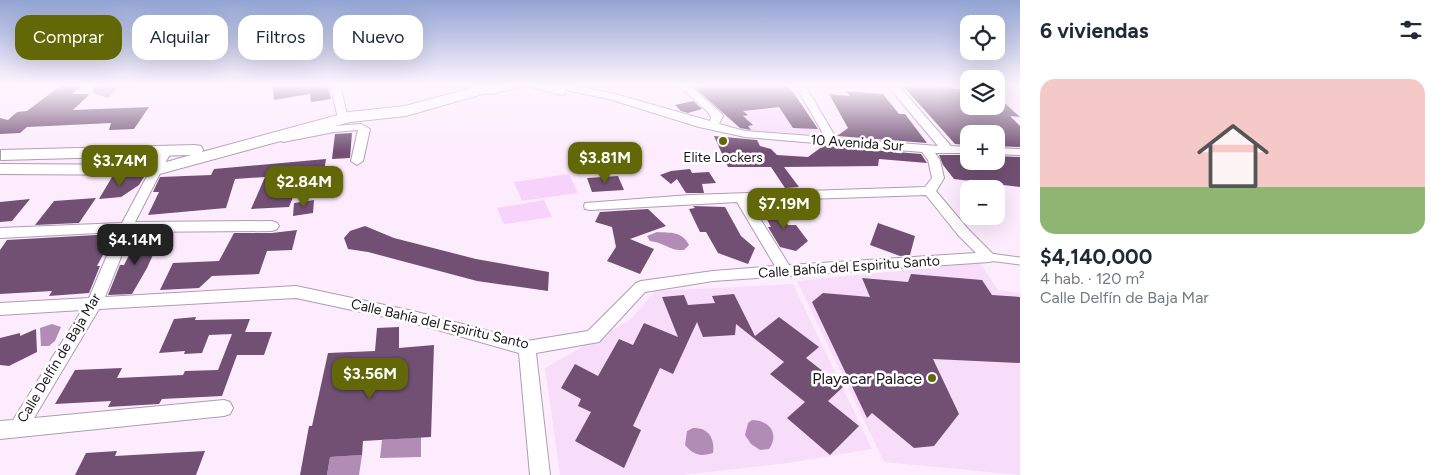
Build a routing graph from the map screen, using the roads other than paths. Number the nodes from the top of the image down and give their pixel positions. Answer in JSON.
{"nodes":[{"id":1,"x":340,"y":107,"type":"edge"},
{"id":2,"x":365,"y":107,"type":"edge"},
{"id":3,"x":418,"y":107,"type":"edge"},
{"id":4,"x":631,"y":107,"type":"edge"},
{"id":5,"x":648,"y":107,"type":"edge"},
{"id":6,"x":708,"y":107,"type":"edge"},
{"id":7,"x":812,"y":107,"type":"edge"},
{"id":8,"x":910,"y":107,"type":"edge"},
{"id":9,"x":712,"y":111,"type":"junction"},
{"id":10,"x":342,"y":113,"type":"junction"},
{"id":11,"x":708,"y":125,"type":"junction"},
{"id":12,"x":745,"y":134,"type":"junction"},
{"id":13,"x":833,"y":142,"type":"junction"},
{"id":14,"x":241,"y":147,"type":"junction"},
{"id":15,"x":926,"y":149,"type":"junction"},
{"id":16,"x":947,"y":149,"type":"junction"},
{"id":17,"x":960,"y":150,"type":"edge"},
{"id":18,"x":1005,"y":151,"type":"edge"},
{"id":19,"x":165,"y":152,"type":"junction"},
{"id":20,"x":1020,"y":152,"type":"edge"},
{"id":21,"x":0,"y":155,"type":"edge"},
{"id":22,"x":358,"y":161,"type":"dead end"},
{"id":23,"x":0,"y":168,"type":"edge"},
{"id":24,"x":156,"y":170,"type":"junction"},
{"id":25,"x":929,"y":191,"type":"junction"},
{"id":26,"x":742,"y":198,"type":"junction"},
{"id":27,"x":590,"y":206,"type":"dead end"},
{"id":28,"x":126,"y":226,"type":"junction"},
{"id":29,"x":272,"y":226,"type":"dead end"},
{"id":30,"x":0,"y":233,"type":"edge"},
{"id":31,"x":989,"y":258,"type":"junction"},
{"id":32,"x":1020,"y":261,"type":"edge"},
{"id":33,"x":786,"y":272,"type":"junction"},
{"id":34,"x":94,"y":304,"type":"junction"},
{"id":35,"x":0,"y":309,"type":"edge"},
{"id":36,"x":527,"y":348,"type":"junction"},
{"id":37,"x":224,"y":408,"type":"dead end"},
{"id":38,"x":9,"y":429,"type":"edge"},
{"id":39,"x":540,"y":475,"type":"edge"}],
"edges":[{"from":1,"to":10,"type":"street"},
{"from":2,"to":10,"type":"main road"},
{"from":3,"to":10,"type":"main road"},
{"from":4,"to":11,"type":"street"},
{"from":5,"to":11,"type":"street"},
{"from":6,"to":9,"type":"street"},
{"from":7,"to":13,"type":"street"},
{"from":8,"to":16,"type":"street"},
{"from":9,"to":11,"type":"street"},
{"from":9,"to":12,"type":"street"},
{"from":10,"to":14,"type":"main road"},
{"from":10,"to":19,"type":"main road"},
{"from":11,"to":12,"type":"street","name":"10 Avenida Sur"},
{"from":12,"to":13,"type":"street","name":"10 Avenida Sur"},
{"from":13,"to":15,"type":"street","name":"10 Avenida Sur"},
{"from":14,"to":22,"type":"street"},
{"from":14,"to":24,"type":"main road"},
{"from":15,"to":16,"type":"street","name":"10 Avenida Sur"},
{"from":15,"to":25,"type":"street"},
{"from":16,"to":17,"type":"street","name":"10 Avenida Sur"},
{"from":18,"to":20,"type":"street"},
{"from":19,"to":21,"type":"main road"},
{"from":19,"to":24,"type":"street","name":"Calle Delfín de Baja Mar"},
{"from":23,"to":24,"type":"main road"},
{"from":24,"to":28,"type":"street","name":"Calle Delfín de Baja Mar"},
{"from":25,"to":26,"type":"street"},
{"from":25,"to":31,"type":"street"},
{"from":26,"to":27,"type":"street"},
{"from":26,"to":33,"type":"street"},
{"from":28,"to":29,"type":"street"},
{"from":28,"to":30,"type":"street"},
{"from":28,"to":34,"type":"street","name":"Calle Delfín de Baja Mar"},
{"from":31,"to":32,"type":"lane"},
{"from":31,"to":33,"type":"street","name":"Calle Bahía del Espiritu Santo"},
{"from":33,"to":36,"type":"street","name":"Calle Bahía del Espiritu Santo"},
{"from":34,"to":35,"type":"street","name":"Calle Bahía del Espiritu Santo"},
{"from":34,"to":36,"type":"street","name":"Calle Bahía del Espiritu Santo"},
{"from":34,"to":38,"type":"street","name":"Calle Delfín de Baja Mar"},
{"from":36,"to":39,"type":"street"},
{"from":37,"to":38,"type":"street"}]}
